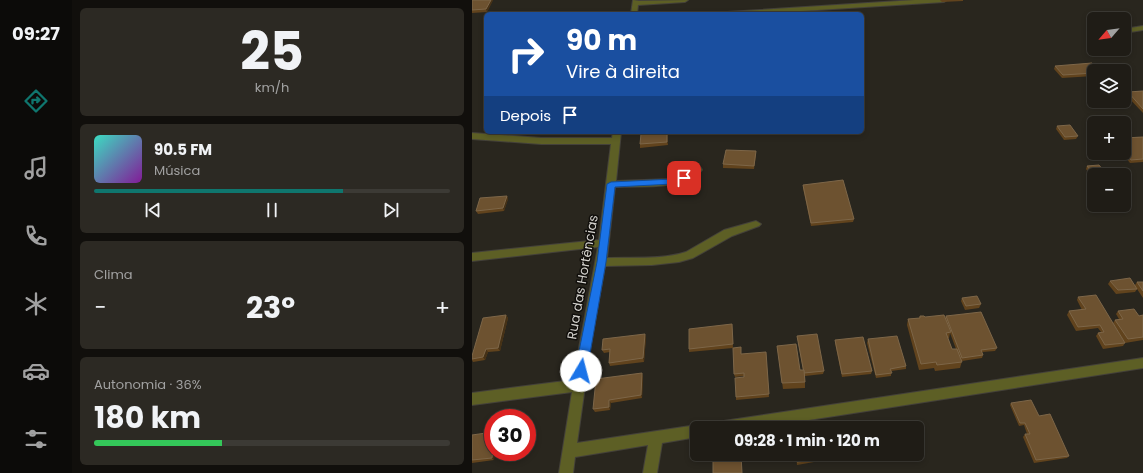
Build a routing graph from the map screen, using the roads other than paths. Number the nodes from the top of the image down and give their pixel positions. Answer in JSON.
{"nodes":[{"id":1,"x":685,"y":0,"type":"edge"},
{"id":2,"x":944,"y":0,"type":"edge"},
{"id":3,"x":636,"y":1,"type":"edge"},
{"id":4,"x":634,"y":12,"type":"edge"},
{"id":5,"x":758,"y":12,"type":"edge"},
{"id":6,"x":1143,"y":28,"type":"edge"},
{"id":7,"x":1131,"y":30,"type":"edge"},
{"id":8,"x":472,"y":136,"type":"edge"},
{"id":9,"x":616,"y":137,"type":"edge"},
{"id":10,"x":698,"y":170,"type":"dead end"},
{"id":11,"x":611,"y":184,"type":"junction"},
{"id":12,"x":756,"y":224,"type":"dead end"},
{"id":13,"x":604,"y":242,"type":"junction"},
{"id":14,"x":472,"y":257,"type":"edge"},
{"id":15,"x":601,"y":262,"type":"junction"},
{"id":16,"x":1143,"y":363,"type":"edge"},
{"id":17,"x":579,"y":385,"type":"junction"},
{"id":18,"x":472,"y":398,"type":"edge"},
{"id":19,"x":763,"y":421,"type":"edge"},
{"id":20,"x":690,"y":432,"type":"edge"},
{"id":21,"x":656,"y":437,"type":"junction"},
{"id":22,"x":569,"y":451,"type":"junction"},
{"id":23,"x":566,"y":473,"type":"edge"},
{"id":24,"x":650,"y":473,"type":"edge"}],
"edges":[{"from":1,"to":3,"type":"street"},
{"from":2,"to":5,"type":"street"},
{"from":3,"to":4,"type":"street"},
{"from":6,"to":7,"type":"street"},
{"from":8,"to":9,"type":"street"},
{"from":9,"to":11,"type":"street","name":"Rua das Hortências"},
{"from":10,"to":11,"type":"street"},
{"from":11,"to":13,"type":"street","name":"Rua das Hortências"},
{"from":12,"to":15,"type":"street"},
{"from":13,"to":14,"type":"street"},
{"from":13,"to":15,"type":"street","name":"Rua das Hortências"},
{"from":15,"to":17,"type":"street","name":"Rua das Hortências"},
{"from":16,"to":19,"type":"street"},
{"from":17,"to":18,"type":"street"},
{"from":17,"to":22,"type":"street","name":"Rua das Hortências"},
{"from":20,"to":21,"type":"street"},
{"from":21,"to":22,"type":"street"},
{"from":21,"to":24,"type":"street"},
{"from":22,"to":23,"type":"street","name":"Rua das Hortências"}]}
